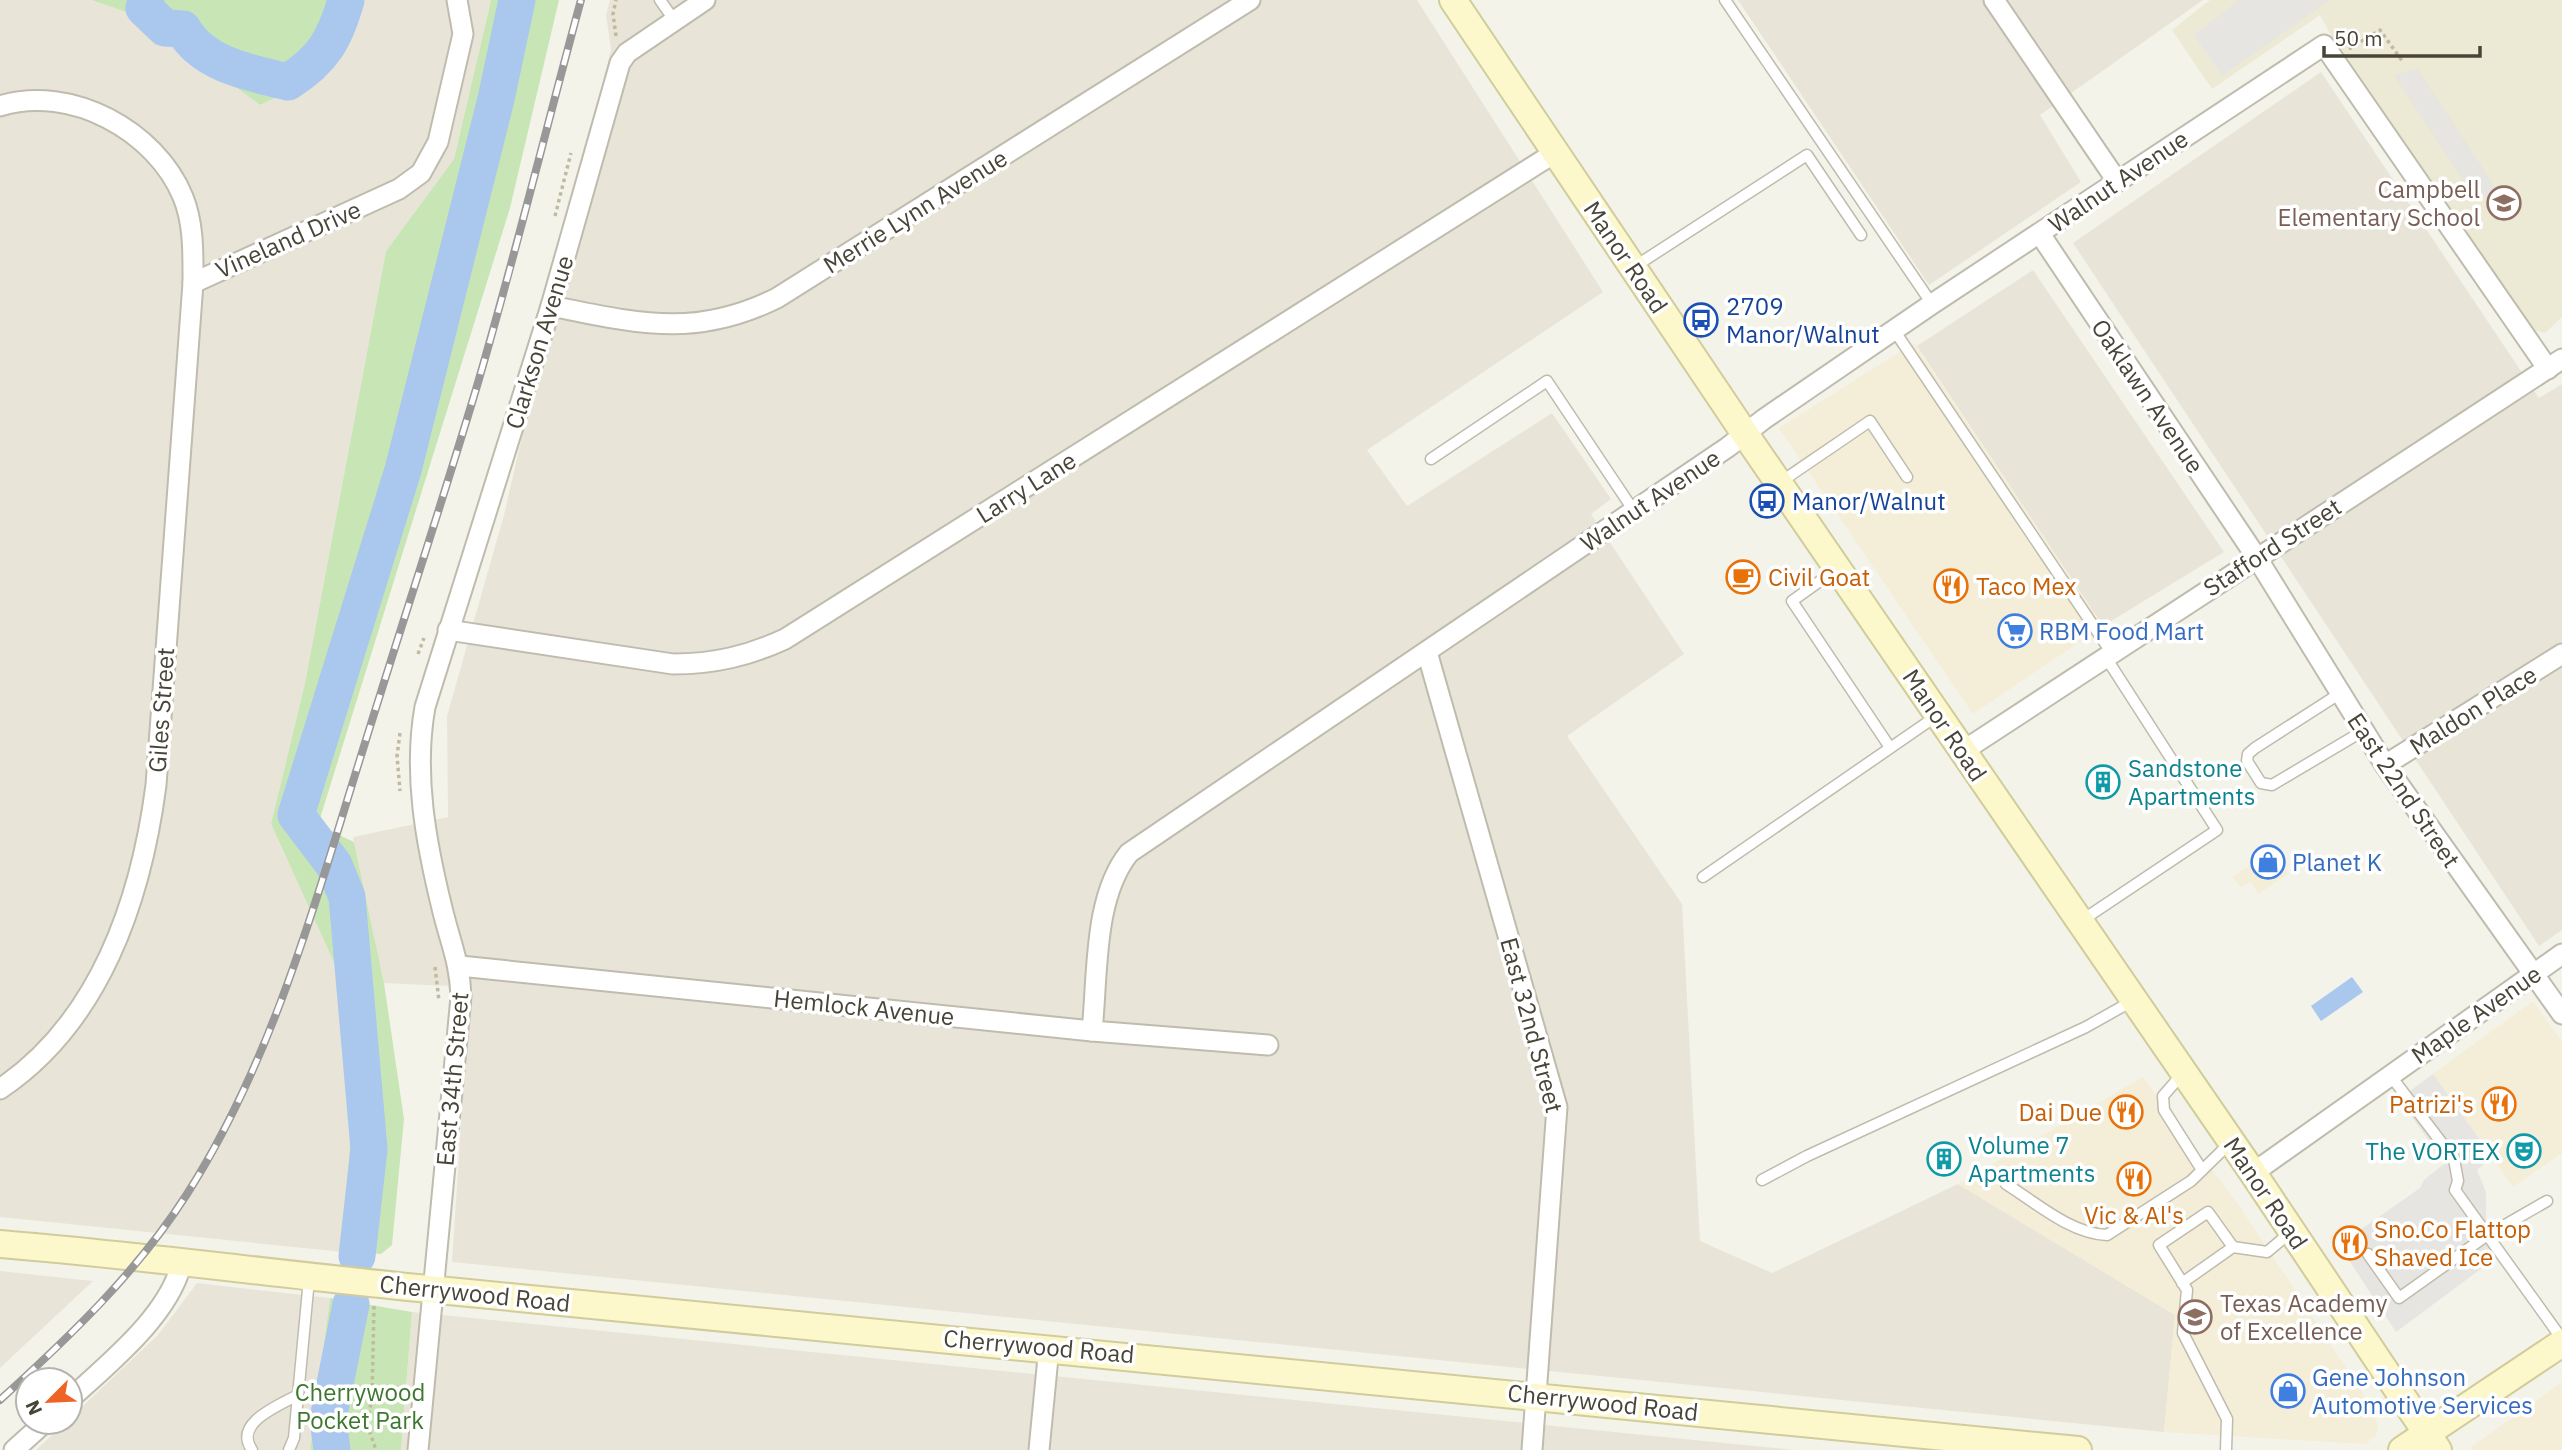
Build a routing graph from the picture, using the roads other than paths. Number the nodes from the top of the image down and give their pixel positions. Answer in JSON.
{"nodes":[{"id":1,"x":457,"y":0,"type":"edge"},
{"id":2,"x":660,"y":0,"type":"edge"},
{"id":3,"x":705,"y":0,"type":"edge"},
{"id":4,"x":1250,"y":0,"type":"edge"},
{"id":5,"x":1453,"y":0,"type":"edge"},
{"id":6,"x":1725,"y":0,"type":"edge"},
{"id":7,"x":1994,"y":0,"type":"edge"},
{"id":8,"x":674,"y":20,"type":"junction"},
{"id":9,"x":0,"y":106,"type":"edge"},
{"id":10,"x":1556,"y":152,"type":"junction"},
{"id":11,"x":2117,"y":181,"type":"junction"},
{"id":12,"x":2039,"y":234,"type":"junction"},
{"id":13,"x":1861,"y":235,"type":"dead end"},
{"id":14,"x":1633,"y":268,"type":"junction"},
{"id":15,"x":193,"y":282,"type":"junction"},
{"id":16,"x":1933,"y":304,"type":"junction"},
{"id":17,"x":551,"y":306,"type":"junction"},
{"id":18,"x":1894,"y":330,"type":"junction"},
{"id":19,"x":2555,"y":364,"type":"edge"},
{"id":20,"x":1745,"y":434,"type":"junction"},
{"id":21,"x":1431,"y":459,"type":"dead end"},
{"id":22,"x":1907,"y":477,"type":"dead end"},
{"id":23,"x":1779,"y":483,"type":"junction"},
{"id":24,"x":1634,"y":511,"type":"junction"},
{"id":25,"x":2257,"y":558,"type":"junction"},
{"id":26,"x":1838,"y":568,"type":"junction"},
{"id":27,"x":448,"y":631,"type":"junction"},
{"id":28,"x":1427,"y":652,"type":"junction"},
{"id":29,"x":2108,"y":654,"type":"junction"},
{"id":30,"x":2562,"y":654,"type":"edge"},
{"id":31,"x":2339,"y":694,"type":"junction"},
{"id":32,"x":1938,"y":714,"type":"junction"},
{"id":33,"x":2362,"y":731,"type":"junction"},
{"id":34,"x":1889,"y":746,"type":"junction"},
{"id":35,"x":1963,"y":751,"type":"junction"},
{"id":36,"x":2385,"y":765,"type":"junction"},
{"id":37,"x":1703,"y":877,"type":"dead end"},
{"id":38,"x":2081,"y":922,"type":"junction"},
{"id":39,"x":2562,"y":954,"type":"edge"},
{"id":40,"x":460,"y":966,"type":"junction"},
{"id":41,"x":2533,"y":974,"type":"junction"},
{"id":42,"x":2134,"y":1000,"type":"junction"},
{"id":43,"x":2562,"y":1014,"type":"edge"},
{"id":44,"x":1092,"y":1031,"type":"junction"},
{"id":45,"x":1268,"y":1045,"type":"dead end"},
{"id":46,"x":2184,"y":1072,"type":"junction"},
{"id":47,"x":2390,"y":1075,"type":"junction"},
{"id":48,"x":0,"y":1089,"type":"edge"},
{"id":49,"x":2231,"y":1141,"type":"junction"},
{"id":50,"x":2202,"y":1170,"type":"junction"},
{"id":51,"x":2253,"y":1173,"type":"junction"},
{"id":52,"x":1762,"y":1180,"type":"dead end"},
{"id":53,"x":2006,"y":1184,"type":"dead end"},
{"id":54,"x":2547,"y":1201,"type":"dead end"},
{"id":55,"x":2292,"y":1231,"type":"junction"},
{"id":56,"x":2486,"y":1236,"type":"junction"},
{"id":57,"x":0,"y":1244,"type":"edge"},
{"id":58,"x":2233,"y":1247,"type":"junction"},
{"id":59,"x":2368,"y":1254,"type":"dead end"},
{"id":60,"x":182,"y":1261,"type":"junction"},
{"id":61,"x":309,"y":1275,"type":"junction"},
{"id":62,"x":2182,"y":1283,"type":"junction"},
{"id":63,"x":433,"y":1290,"type":"junction"},
{"id":64,"x":2562,"y":1341,"type":"edge"},
{"id":65,"x":1049,"y":1347,"type":"junction"},
{"id":66,"x":84,"y":1386,"type":"edge"},
{"id":67,"x":298,"y":1395,"type":"junction"},
{"id":68,"x":1537,"y":1395,"type":"junction"},
{"id":69,"x":29,"y":1436,"type":"edge"},
{"id":70,"x":2433,"y":1442,"type":"edge"},
{"id":71,"x":14,"y":1450,"type":"edge"},
{"id":72,"x":252,"y":1450,"type":"edge"},
{"id":73,"x":289,"y":1450,"type":"edge"},
{"id":74,"x":418,"y":1450,"type":"edge"},
{"id":75,"x":1040,"y":1450,"type":"edge"},
{"id":76,"x":1532,"y":1450,"type":"edge"},
{"id":77,"x":2078,"y":1450,"type":"edge"},
{"id":78,"x":2226,"y":1450,"type":"edge"},
{"id":79,"x":2402,"y":1450,"type":"edge"}],
"edges":[{"from":1,"to":15,"type":"street","name":"Vineland Drive"},
{"from":2,"to":8,"type":"lane"},
{"from":3,"to":8,"type":"street"},
{"from":4,"to":17,"type":"street","name":"Merrie Lynn Avenue"},
{"from":5,"to":10,"type":"street","name":"Manor Road"},
{"from":6,"to":16,"type":"lane"},
{"from":7,"to":11,"type":"street"},
{"from":8,"to":17,"type":"street","name":"Clarkson Avenue"},
{"from":9,"to":15,"type":"street","name":"Vineland Drive"},
{"from":10,"to":14,"type":"street","name":"Manor Road"},
{"from":10,"to":27,"type":"street","name":"Larry Lane"},
{"from":11,"to":12,"type":"street","name":"Walnut Avenue"},
{"from":11,"to":19,"type":"street","name":"Walnut Avenue"},
{"from":12,"to":16,"type":"street","name":"Walnut Avenue"},
{"from":12,"to":25,"type":"street","name":"Oaklawn Avenue"},
{"from":13,"to":14,"type":"lane"},
{"from":14,"to":20,"type":"street","name":"Manor Road"},
{"from":15,"to":48,"type":"street","name":"Giles Street"},
{"from":16,"to":18,"type":"street","name":"Walnut Avenue"},
{"from":17,"to":27,"type":"street","name":"Clarkson Avenue"},
{"from":18,"to":20,"type":"street","name":"Walnut Avenue"},
{"from":18,"to":29,"type":"lane"},
{"from":19,"to":25,"type":"street","name":"Stafford Street"},
{"from":20,"to":23,"type":"street","name":"Manor Road"},
{"from":20,"to":24,"type":"street","name":"Walnut Avenue"},
{"from":21,"to":24,"type":"lane"},
{"from":22,"to":23,"type":"lane"},
{"from":23,"to":26,"type":"street","name":"Manor Road"},
{"from":24,"to":28,"type":"street","name":"Walnut Avenue"},
{"from":25,"to":29,"type":"street","name":"Stafford Street"},
{"from":25,"to":31,"type":"street","name":"East 22nd Street"},
{"from":26,"to":32,"type":"street","name":"Manor Road"},
{"from":26,"to":34,"type":"lane"},
{"from":27,"to":40,"type":"street","name":"East 34th Street"},
{"from":28,"to":44,"type":"street","name":"Walnut Avenue"},
{"from":28,"to":68,"type":"street","name":"East 32nd Street"},
{"from":29,"to":35,"type":"street","name":"Stafford Street"},
{"from":29,"to":38,"type":"lane"},
{"from":30,"to":36,"type":"street","name":"Maldon Place"},
{"from":31,"to":33,"type":"street","name":"East 22nd Street"},
{"from":31,"to":33,"type":"lane"},
{"from":32,"to":34,"type":"lane"},
{"from":32,"to":35,"type":"street","name":"Manor Road"},
{"from":33,"to":36,"type":"street","name":"East 22nd Street"},
{"from":34,"to":37,"type":"lane"},
{"from":35,"to":38,"type":"street","name":"Manor Road"},
{"from":36,"to":41,"type":"street","name":"East 22nd Street"},
{"from":38,"to":42,"type":"street","name":"Manor Road"},
{"from":39,"to":41,"type":"street","name":"Maple Avenue"},
{"from":40,"to":44,"type":"street","name":"Hemlock Avenue"},
{"from":40,"to":63,"type":"street","name":"East 34th Street"},
{"from":41,"to":43,"type":"street","name":"East 22nd Street"},
{"from":41,"to":47,"type":"street","name":"Maple Avenue"},
{"from":42,"to":46,"type":"street","name":"Manor Road"},
{"from":42,"to":52,"type":"lane"},
{"from":44,"to":45,"type":"street","name":"Hemlock Avenue"},
{"from":46,"to":49,"type":"street","name":"Manor Road"},
{"from":46,"to":50,"type":"lane"},
{"from":47,"to":51,"type":"street","name":"Maple Avenue"},
{"from":47,"to":56,"type":"lane"},
{"from":49,"to":50,"type":"lane"},
{"from":49,"to":51,"type":"street","name":"Manor Road"},
{"from":50,"to":53,"type":"lane"},
{"from":51,"to":55,"type":"street","name":"Manor Road"},
{"from":54,"to":56,"type":"lane"},
{"from":55,"to":58,"type":"lane"},
{"from":55,"to":70,"type":"street","name":"Manor Road"},
{"from":56,"to":59,"type":"lane"},
{"from":56,"to":64,"type":"lane"},
{"from":57,"to":60,"type":"street","name":"Cherrywood Road"},
{"from":58,"to":62,"type":"lane"},
{"from":58,"to":62,"type":"lane"},
{"from":60,"to":61,"type":"street","name":"Cherrywood Road"},
{"from":60,"to":66,"type":"street"},
{"from":61,"to":63,"type":"street","name":"Cherrywood Road"},
{"from":61,"to":67,"type":"lane"},
{"from":62,"to":78,"type":"lane"},
{"from":63,"to":65,"type":"street","name":"Cherrywood Road"},
{"from":63,"to":74,"type":"street","name":"East 34th Street"},
{"from":64,"to":70,"type":"street"},
{"from":65,"to":68,"type":"street","name":"Cherrywood Road"},
{"from":65,"to":75,"type":"street"},
{"from":67,"to":72,"type":"lane"},
{"from":67,"to":73,"type":"lane"},
{"from":68,"to":76,"type":"street","name":"East 32nd Street"},
{"from":68,"to":77,"type":"street","name":"Cherrywood Road"},
{"from":69,"to":71,"type":"street"},
{"from":70,"to":79,"type":"street"}]}
